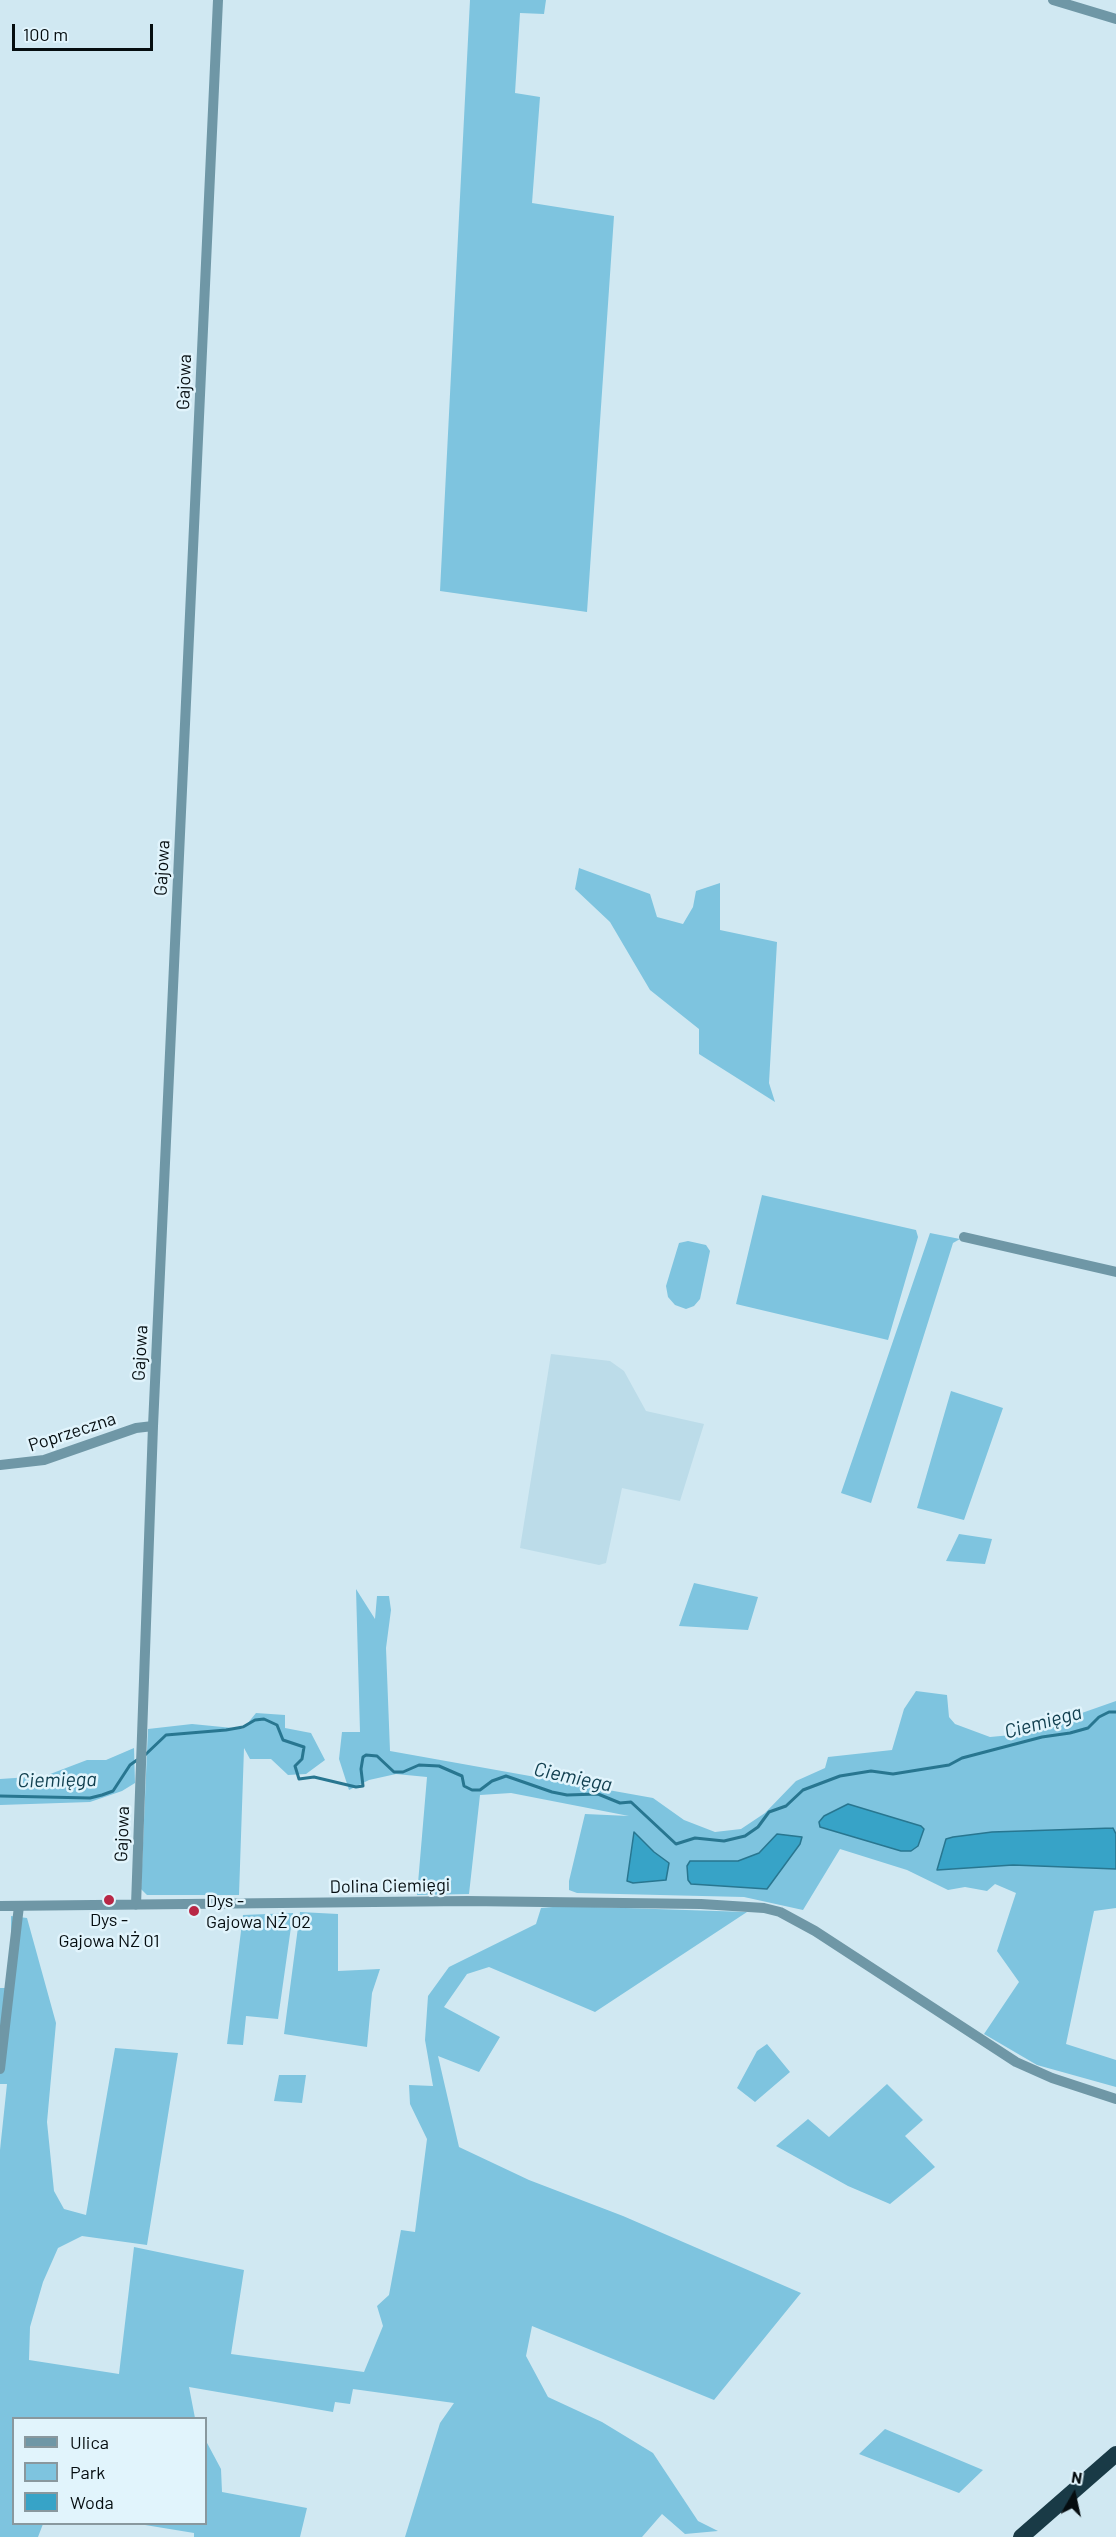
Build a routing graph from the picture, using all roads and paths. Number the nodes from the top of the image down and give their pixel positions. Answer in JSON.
{"nodes":[{"id":1,"x":218,"y":0,"type":"edge"},
{"id":2,"x":1053,"y":0,"type":"edge"},
{"id":3,"x":1116,"y":19,"type":"edge"},
{"id":4,"x":964,"y":1237,"type":"dead end"},
{"id":5,"x":1116,"y":1272,"type":"edge"},
{"id":6,"x":153,"y":1426,"type":"junction"},
{"id":7,"x":0,"y":1465,"type":"edge"},
{"id":8,"x":136,"y":1905,"type":"junction"},
{"id":9,"x":0,"y":1906,"type":"edge"},
{"id":10,"x":19,"y":1906,"type":"junction"},
{"id":11,"x":0,"y":2069,"type":"edge"},
{"id":12,"x":1116,"y":2098,"type":"edge"},
{"id":13,"x":1116,"y":2454,"type":"edge"},
{"id":14,"x":1021,"y":2537,"type":"edge"}],
"edges":[{"from":1,"to":6,"type":"street","name":"Gajowa"},
{"from":2,"to":3,"type":"street"},
{"from":4,"to":5,"type":"street"},
{"from":6,"to":7,"type":"street","name":"Poprzeczna"},
{"from":6,"to":8,"type":"street","name":"Gajowa"},
{"from":8,"to":10,"type":"street","name":"Dolina Ciemięgi"},
{"from":8,"to":12,"type":"street","name":"Dolina Ciemięgi"},
{"from":9,"to":10,"type":"street","name":"Dolina Ciemięgi"},
{"from":10,"to":11,"type":"street"},
{"from":13,"to":14,"type":"highway"}]}
